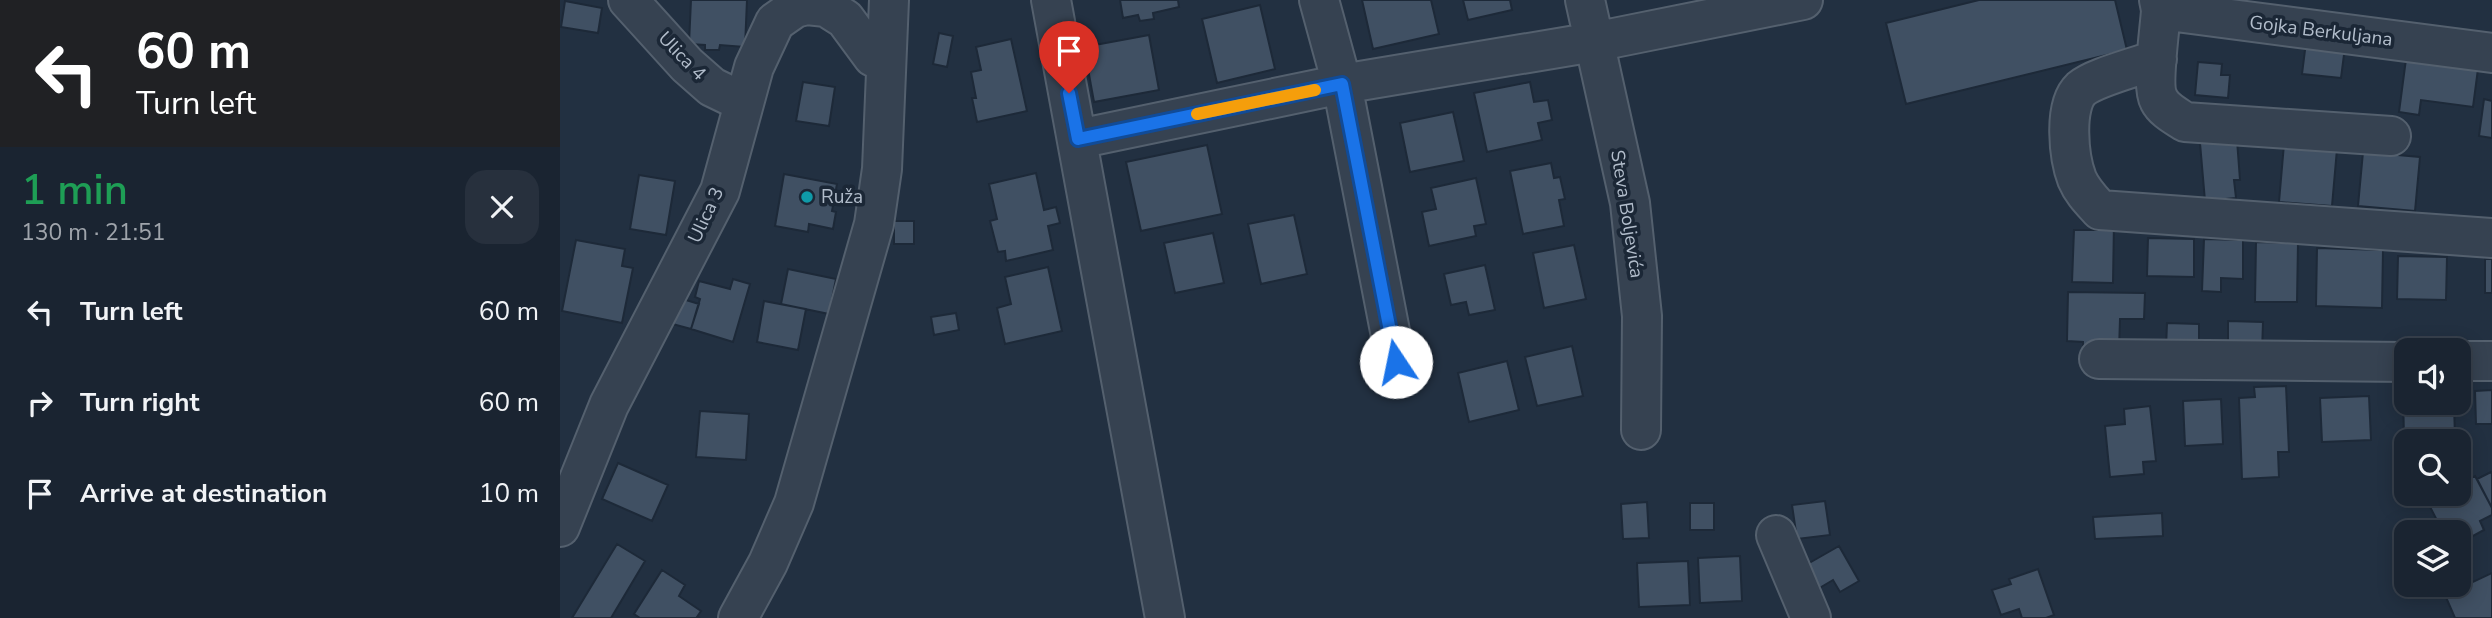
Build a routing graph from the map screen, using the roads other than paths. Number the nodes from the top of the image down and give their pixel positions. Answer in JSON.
{"nodes":[{"id":1,"x":628,"y":0,"type":"edge"},
{"id":2,"x":889,"y":0,"type":"edge"},
{"id":3,"x":1051,"y":0,"type":"edge"},
{"id":4,"x":1319,"y":0,"type":"edge"},
{"id":5,"x":1585,"y":0,"type":"edge"},
{"id":6,"x":1803,"y":0,"type":"edge"},
{"id":7,"x":2160,"y":5,"type":"edge"},
{"id":8,"x":1594,"y":42,"type":"junction"},
{"id":9,"x":2492,"y":53,"type":"edge"},
{"id":10,"x":2157,"y":59,"type":"junction"},
{"id":11,"x":886,"y":62,"type":"junction"},
{"id":12,"x":1342,"y":84,"type":"junction"},
{"id":13,"x":743,"y":102,"type":"junction"},
{"id":14,"x":2391,"y":136,"type":"dead end"},
{"id":15,"x":1078,"y":139,"type":"junction"},
{"id":16,"x":2492,"y":238,"type":"edge"},
{"id":17,"x":2099,"y":359,"type":"dead end"},
{"id":18,"x":2471,"y":361,"type":"edge"},
{"id":19,"x":2492,"y":361,"type":"edge"},
{"id":20,"x":1396,"y":362,"type":"dead end"},
{"id":21,"x":2394,"y":362,"type":"edge"},
{"id":22,"x":1642,"y":430,"type":"dead end"},
{"id":23,"x":560,"y":527,"type":"edge"},
{"id":24,"x":1776,"y":535,"type":"dead end"},
{"id":25,"x":738,"y":618,"type":"edge"},
{"id":26,"x":1165,"y":618,"type":"edge"},
{"id":27,"x":1811,"y":618,"type":"edge"}],
"edges":[{"from":1,"to":13,"type":"street","name":"Ulica 4"},
{"from":2,"to":11,"type":"street"},
{"from":3,"to":15,"type":"street"},
{"from":4,"to":12,"type":"street"},
{"from":5,"to":8,"type":"street","name":"Steva Boljevića"},
{"from":6,"to":8,"type":"street"},
{"from":7,"to":9,"type":"street","name":"Gojka Berkuljana"},
{"from":7,"to":10,"type":"street"},
{"from":8,"to":12,"type":"street"},
{"from":8,"to":22,"type":"street","name":"Steva Boljevića"},
{"from":10,"to":14,"type":"street"},
{"from":10,"to":16,"type":"street"},
{"from":11,"to":13,"type":"street","name":"Ulica 3"},
{"from":11,"to":25,"type":"street"},
{"from":12,"to":15,"type":"street"},
{"from":12,"to":20,"type":"street"},
{"from":13,"to":23,"type":"street","name":"Ulica 3"},
{"from":15,"to":26,"type":"street"},
{"from":17,"to":21,"type":"street"},
{"from":18,"to":19,"type":"street"},
{"from":24,"to":27,"type":"street"}]}
